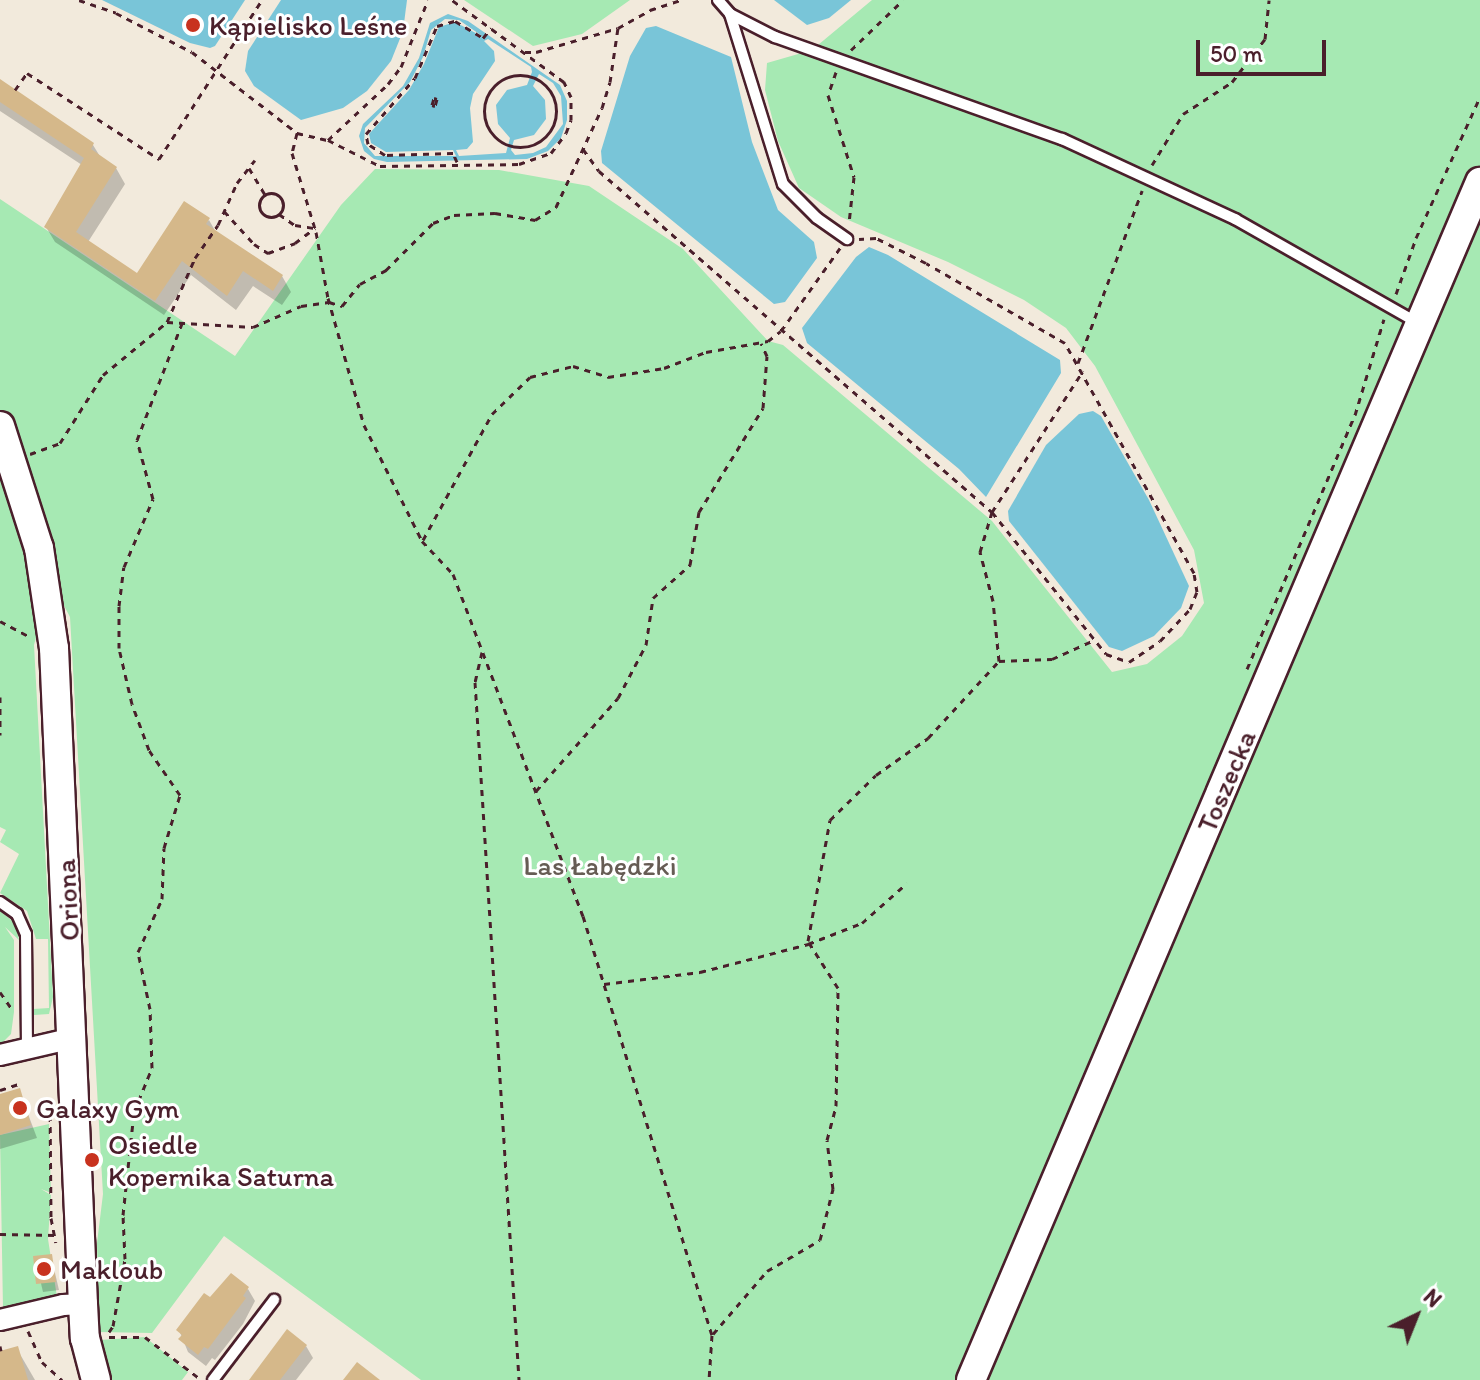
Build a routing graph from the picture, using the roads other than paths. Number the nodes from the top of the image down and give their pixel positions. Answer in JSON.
{"nodes":[{"id":1,"x":718,"y":0,"type":"edge"},
{"id":2,"x":730,"y":14,"type":"junction"},
{"id":3,"x":1480,"y":182,"type":"edge"},
{"id":4,"x":847,"y":239,"type":"road end"},
{"id":5,"x":1420,"y":324,"type":"junction"},
{"id":6,"x":0,"y":426,"type":"edge"},
{"id":7,"x":0,"y":902,"type":"edge"},
{"id":8,"x":73,"y":1038,"type":"junction"},
{"id":9,"x":27,"y":1047,"type":"junction"},
{"id":10,"x":0,"y":1055,"type":"edge"},
{"id":11,"x":274,"y":1300,"type":"dead end"},
{"id":12,"x":83,"y":1304,"type":"junction"},
{"id":13,"x":0,"y":1320,"type":"edge"},
{"id":14,"x":96,"y":1380,"type":"edge"},
{"id":15,"x":213,"y":1380,"type":"edge"},
{"id":16,"x":971,"y":1380,"type":"edge"}],
"edges":[{"from":1,"to":2,"type":"lane"},
{"from":2,"to":4,"type":"lane"},
{"from":2,"to":5,"type":"lane"},
{"from":3,"to":5,"type":"main road","name":"Toszecka"},
{"from":5,"to":16,"type":"main road","name":"Toszecka"},
{"from":6,"to":8,"type":"main road","name":"Oriona"},
{"from":7,"to":9,"type":"lane"},
{"from":8,"to":9,"type":"street"},
{"from":8,"to":12,"type":"main road","name":"Oriona"},
{"from":9,"to":10,"type":"street"},
{"from":11,"to":15,"type":"lane"},
{"from":12,"to":13,"type":"street"},
{"from":12,"to":14,"type":"main road","name":"Oriona"}]}
